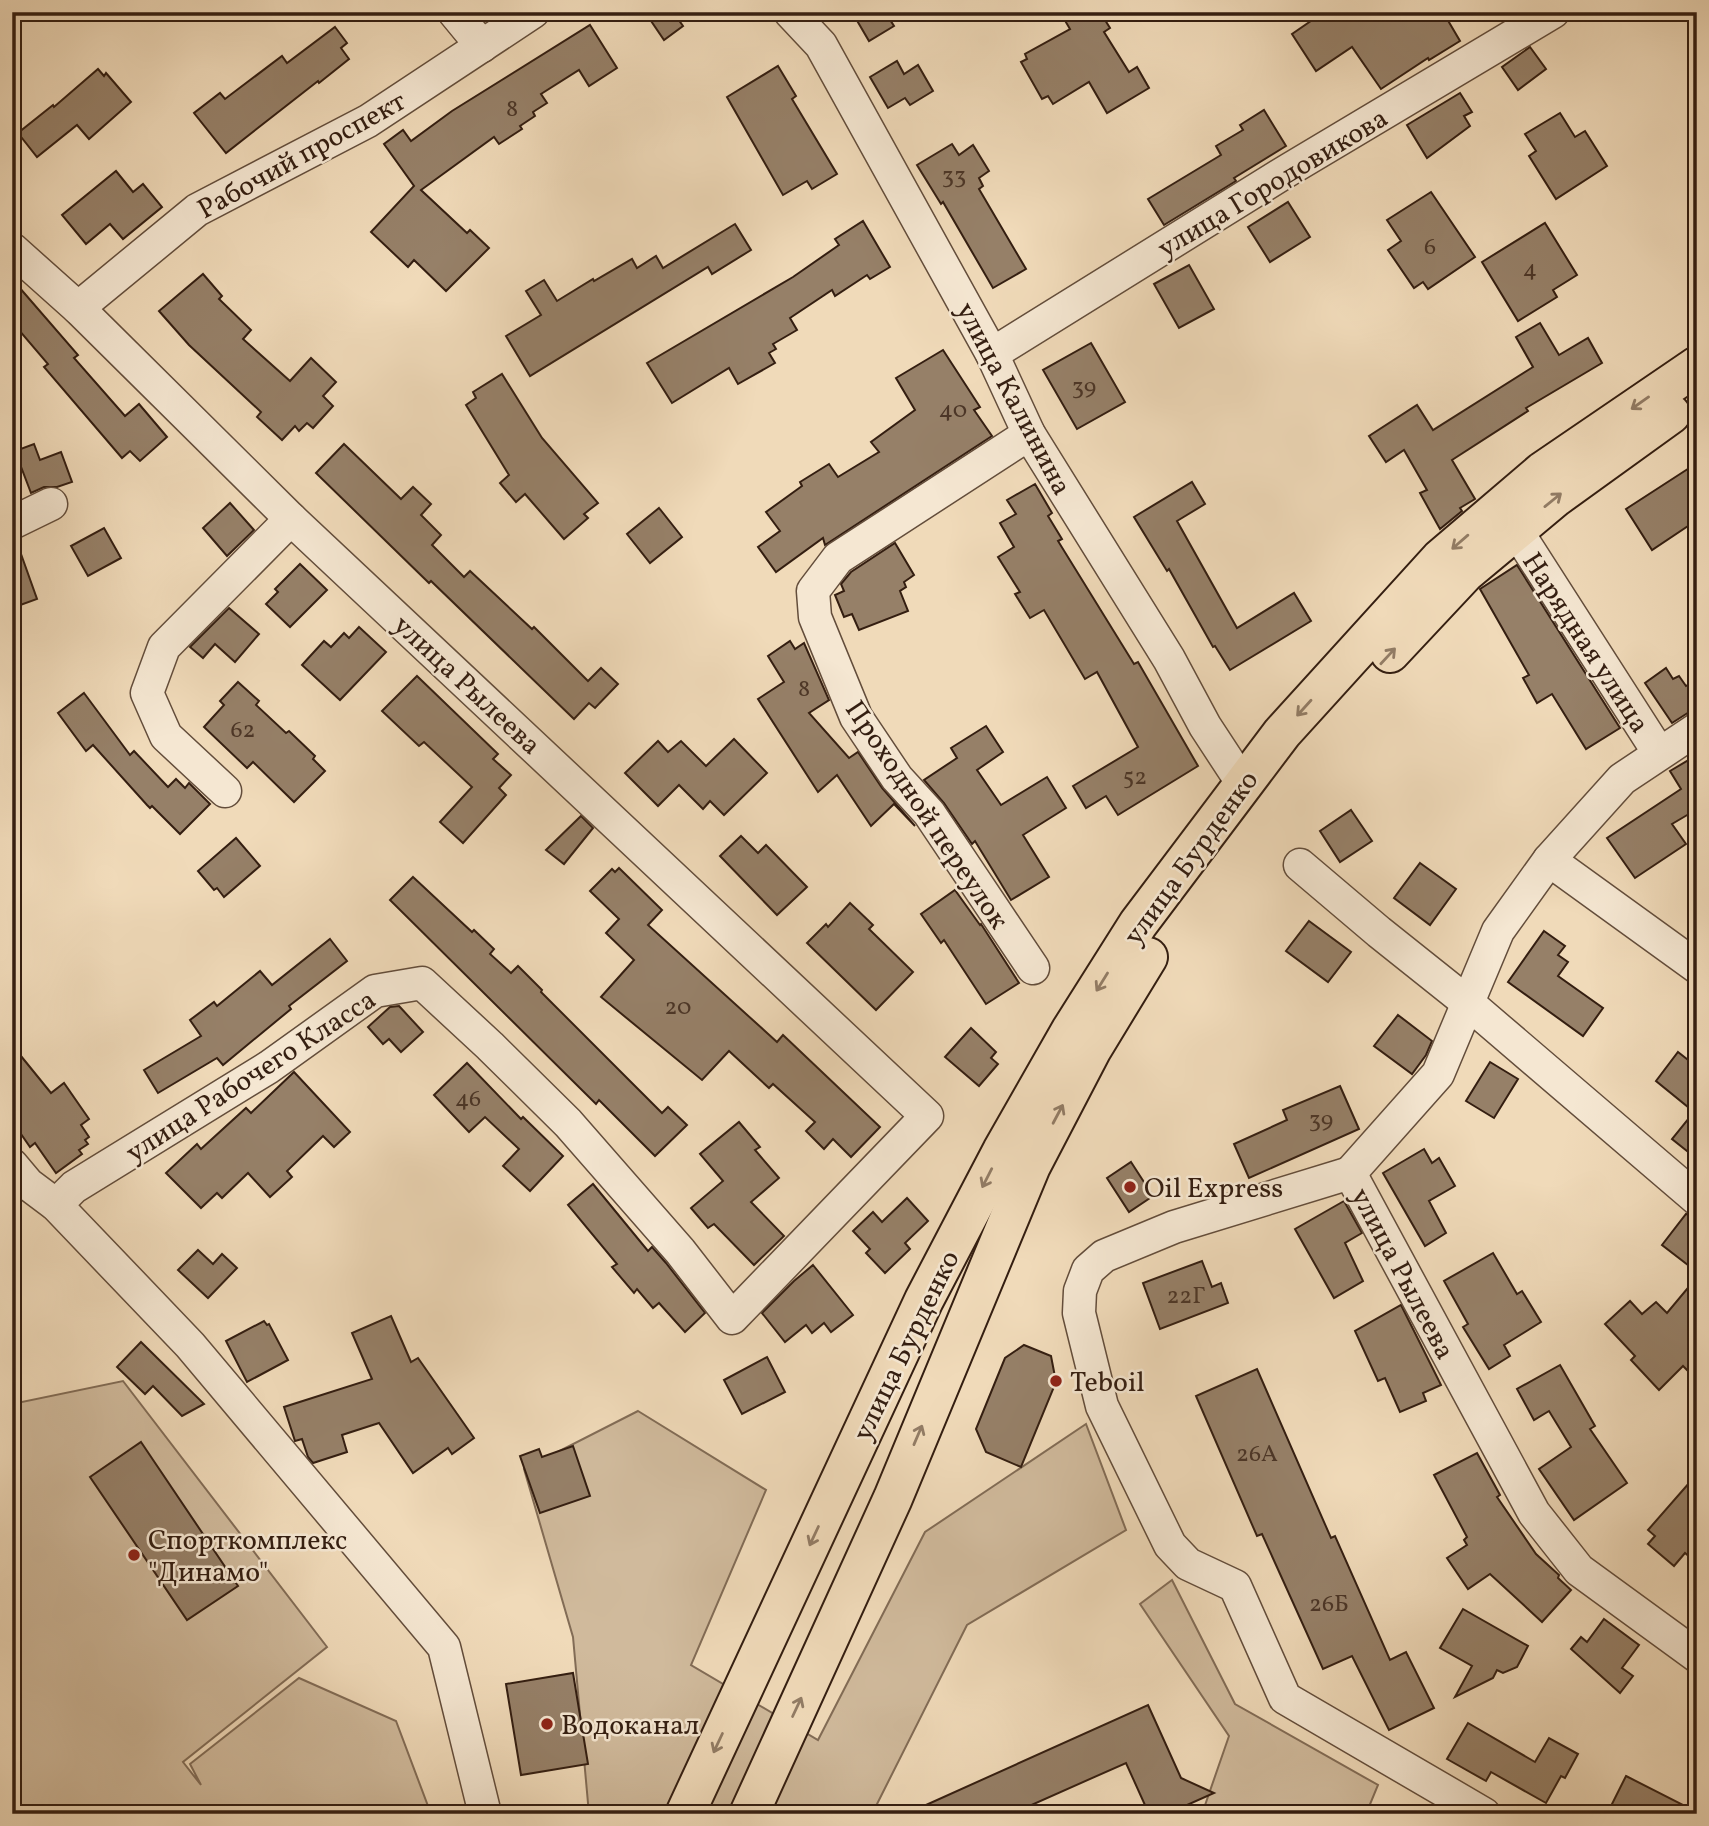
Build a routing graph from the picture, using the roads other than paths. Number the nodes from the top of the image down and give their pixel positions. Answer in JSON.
{"nodes":[{"id":1,"x":454,"y":12,"type":"edge"},
{"id":2,"x":533,"y":12,"type":"edge"},
{"id":3,"x":790,"y":12,"type":"edge"},
{"id":4,"x":1553,"y":12,"type":"edge"},
{"id":5,"x":482,"y":47,"type":"junction"},
{"id":6,"x":12,"y":249,"type":"edge"},
{"id":7,"x":78,"y":307,"type":"junction"},
{"id":8,"x":992,"y":354,"type":"junction"},
{"id":9,"x":1697,"y":366,"type":"edge"},
{"id":10,"x":1697,"y":398,"type":"edge"},
{"id":11,"x":1029,"y":434,"type":"junction"},
{"id":12,"x":51,"y":504,"type":"dead end"},
{"id":13,"x":291,"y":519,"type":"junction"},
{"id":14,"x":12,"y":523,"type":"edge"},
{"id":15,"x":1516,"y":530,"type":"junction"},
{"id":16,"x":1697,"y":729,"type":"edge"},
{"id":17,"x":1659,"y":753,"type":"junction"},
{"id":18,"x":1243,"y":784,"type":"junction"},
{"id":19,"x":225,"y":790,"type":"dead end"},
{"id":20,"x":1549,"y":860,"type":"junction"},
{"id":21,"x":1300,"y":865,"type":"dead end"},
{"id":22,"x":1697,"y":967,"type":"edge"},
{"id":23,"x":1033,"y":968,"type":"dead end"},
{"id":24,"x":1468,"y":1003,"type":"junction"},
{"id":25,"x":12,"y":1165,"type":"edge"},
{"id":26,"x":1350,"y":1173,"type":"junction"},
{"id":27,"x":1697,"y":1199,"type":"edge"},
{"id":28,"x":55,"y":1205,"type":"junction"},
{"id":29,"x":680,"y":1251,"type":"joint"},
{"id":30,"x":1697,"y":1656,"type":"edge"},
{"id":31,"x":485,"y":1814,"type":"edge"},
{"id":32,"x":685,"y":1814,"type":"edge"},
{"id":33,"x":748,"y":1814,"type":"edge"},
{"id":34,"x":1484,"y":1814,"type":"edge"}],
"edges":[{"from":1,"to":5,"type":"street"},
{"from":2,"to":5,"type":"street","name":"Рабочий проспект"},
{"from":3,"to":8,"type":"street","name":"улица Калинина"},
{"from":4,"to":8,"type":"street","name":"улица Городовикова"},
{"from":5,"to":7,"type":"street","name":"Рабочий проспект"},
{"from":6,"to":7,"type":"street","name":"улица Рылеева"},
{"from":7,"to":13,"type":"street","name":"улица Рылеева"},
{"from":8,"to":11,"type":"street","name":"улица Калинина"},
{"from":9,"to":18,"type":"main road","name":"улица Бурденко","one_way":true},
{"from":15,"to":10,"type":"main road","name":"улица Бурденко","one_way":true},
{"from":11,"to":18,"type":"street","name":"улица Калинина"},
{"from":11,"to":23,"type":"street","name":"Проходной переулок"},
{"from":12,"to":14,"type":"street"},
{"from":13,"to":19,"type":"street"},
{"from":13,"to":29,"type":"street","name":"улица Рылеева"},
{"from":15,"to":17,"type":"street","name":"Нарядная улица"},
{"from":33,"to":15,"type":"main road","name":"улица Бурденко","one_way":true},
{"from":16,"to":17,"type":"street"},
{"from":17,"to":20,"type":"street"},
{"from":18,"to":32,"type":"main road","name":"улица Бурденко","one_way":true},
{"from":20,"to":22,"type":"street"},
{"from":20,"to":24,"type":"street"},
{"from":21,"to":24,"type":"street"},
{"from":24,"to":26,"type":"street"},
{"from":24,"to":27,"type":"street"},
{"from":25,"to":28,"type":"street"},
{"from":26,"to":30,"type":"street","name":"улица Рылеева"},
{"from":26,"to":34,"type":"street","name":"улица Рылеева"},
{"from":28,"to":29,"type":"street","name":"улица Рабочего Класса"},
{"from":28,"to":31,"type":"street"}]}
